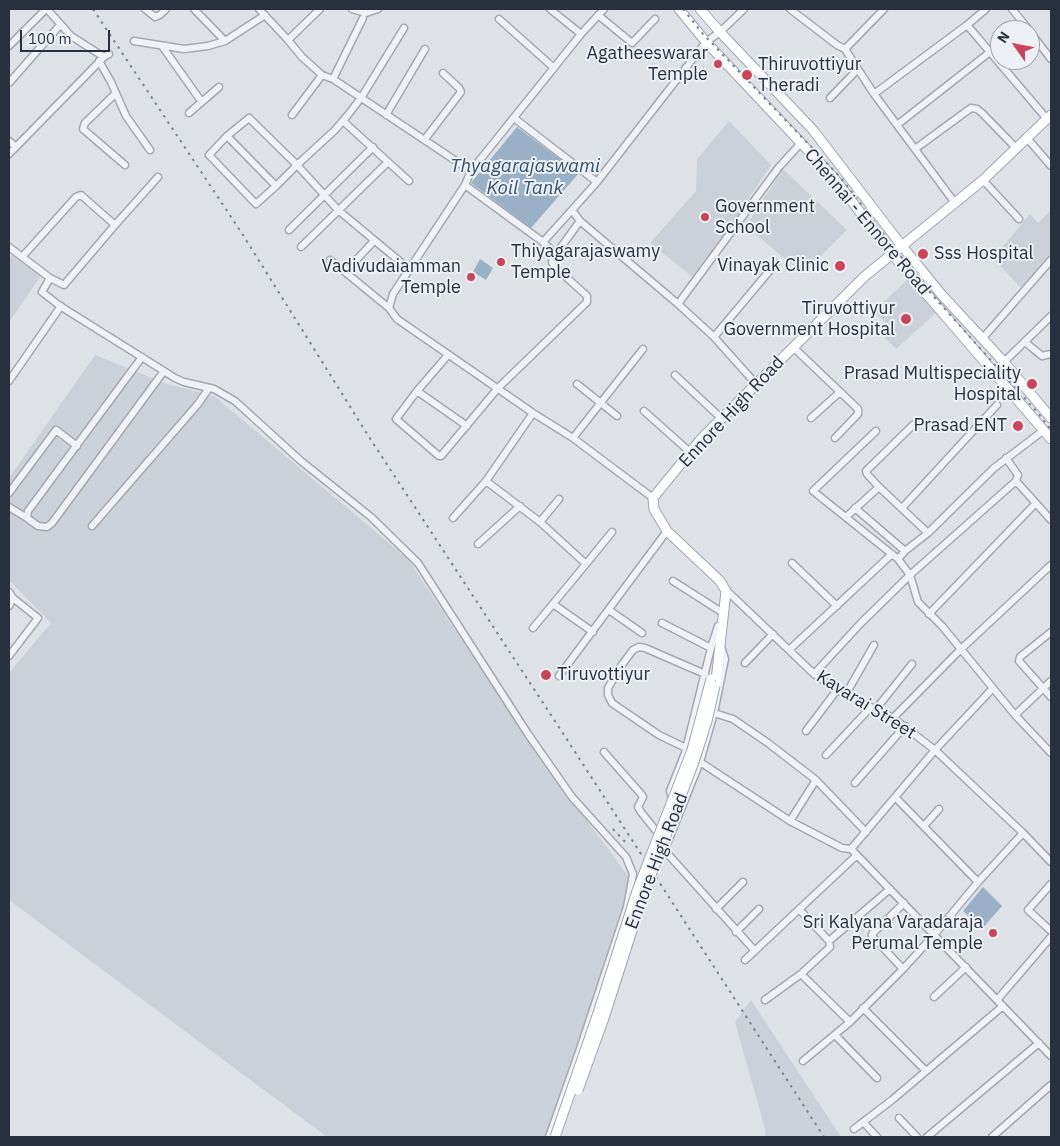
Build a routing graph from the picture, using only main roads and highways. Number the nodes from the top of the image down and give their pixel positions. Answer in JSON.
{"nodes":[{"id":1,"x":679,"y":9,"type":"edge"},
{"id":2,"x":700,"y":9,"type":"edge"},
{"id":3,"x":1049,"y":117,"type":"edge"},
{"id":4,"x":902,"y":246,"type":"junction"},
{"id":5,"x":892,"y":254,"type":"junction"},
{"id":6,"x":1051,"y":418,"type":"edge"},
{"id":7,"x":1051,"y":439,"type":"edge"},
{"id":8,"x":722,"y":586,"type":"junction"},
{"id":9,"x":711,"y":678,"type":"junction"},
{"id":10,"x":555,"y":1137,"type":"edge"},
{"id":11,"x":561,"y":1137,"type":"edge"}],
"edges":[{"from":1,"to":5,"type":"main road","name":"Chennai - Ennore Road"},
{"from":2,"to":4,"type":"main road","name":"Chennai - Ennore Road"},
{"from":3,"to":4,"type":"main road","name":"Ennore High Road"},
{"from":4,"to":5,"type":"main road","name":"Ennore High Road"},
{"from":4,"to":6,"type":"main road","name":"Chennai - Ennore Road"},
{"from":5,"to":7,"type":"main road","name":"Chennai - Ennore Road"},
{"from":5,"to":8,"type":"main road","name":"Ennore High Road"},
{"from":8,"to":9,"type":"main road","name":"Ennore High Road"},
{"from":8,"to":9,"type":"main road","name":"Ennore High Road"},
{"from":9,"to":10,"type":"main road","name":"Ennore High Road","bridge":true},
{"from":9,"to":11,"type":"main road","name":"Ennore High Road","bridge":true}]}
